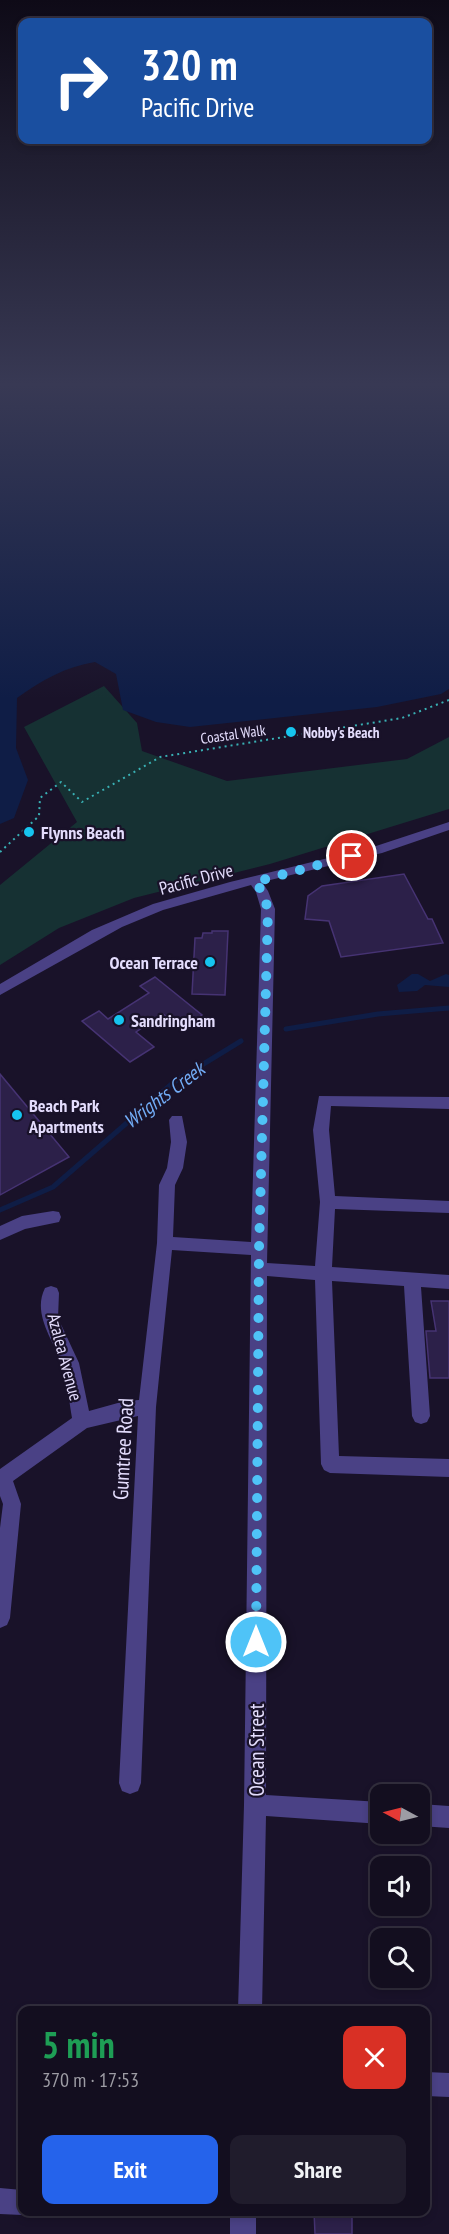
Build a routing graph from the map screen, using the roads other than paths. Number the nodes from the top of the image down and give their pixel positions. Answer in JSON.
{"nodes":[{"id":1,"x":449,"y":826,"type":"edge"},
{"id":2,"x":255,"y":882,"type":"junction"},
{"id":3,"x":0,"y":990,"type":"edge"},
{"id":4,"x":449,"y":1103,"type":"edge"},
{"id":5,"x":177,"y":1120,"type":"dead end"},
{"id":6,"x":328,"y":1202,"type":"junction"},
{"id":7,"x":449,"y":1207,"type":"edge"},
{"id":8,"x":53,"y":1217,"type":"dead end"},
{"id":9,"x":0,"y":1233,"type":"edge"},
{"id":10,"x":165,"y":1243,"type":"junction"},
{"id":11,"x":259,"y":1250,"type":"junction"},
{"id":12,"x":259,"y":1269,"type":"junction"},
{"id":13,"x":323,"y":1274,"type":"junction"},
{"id":14,"x":412,"y":1279,"type":"junction"},
{"id":15,"x":449,"y":1282,"type":"edge"},
{"id":16,"x":51,"y":1293,"type":"dead end"},
{"id":17,"x":147,"y":1407,"type":"junction"},
{"id":18,"x":421,"y":1416,"type":"dead end"},
{"id":19,"x":82,"y":1421,"type":"junction"},
{"id":20,"x":449,"y":1468,"type":"edge"},
{"id":21,"x":2,"y":1479,"type":"edge"},
{"id":22,"x":0,"y":1618,"type":"edge"},
{"id":23,"x":130,"y":1783,"type":"dead end"},
{"id":24,"x":255,"y":1805,"type":"junction"},
{"id":25,"x":370,"y":1812,"type":"edge"},
{"id":26,"x":430,"y":1816,"type":"edge"},
{"id":27,"x":449,"y":1817,"type":"edge"},
{"id":28,"x":250,"y":2006,"type":"edge"},
{"id":29,"x":430,"y":2084,"type":"edge"},
{"id":30,"x":449,"y":2085,"type":"edge"},
{"id":31,"x":0,"y":2201,"type":"edge"},
{"id":32,"x":18,"y":2202,"type":"edge"},
{"id":33,"x":243,"y":2216,"type":"edge"},
{"id":34,"x":243,"y":2234,"type":"edge"}],
"edges":[{"from":1,"to":2,"type":"street","name":"Pacific Drive"},
{"from":2,"to":3,"type":"street","name":"Pacific Drive"},
{"from":2,"to":11,"type":"street","name":"Ocean Street"},
{"from":4,"to":6,"type":"street"},
{"from":5,"to":10,"type":"street","name":"Gumtree Road"},
{"from":6,"to":7,"type":"street"},
{"from":6,"to":13,"type":"street"},
{"from":8,"to":9,"type":"street"},
{"from":10,"to":11,"type":"street"},
{"from":10,"to":17,"type":"street","name":"Gumtree Road"},
{"from":11,"to":12,"type":"street","name":"Ocean Street"},
{"from":12,"to":13,"type":"street"},
{"from":12,"to":24,"type":"street","name":"Ocean Street"},
{"from":13,"to":14,"type":"street"},
{"from":13,"to":20,"type":"street"},
{"from":14,"to":15,"type":"street"},
{"from":14,"to":18,"type":"street"},
{"from":16,"to":19,"type":"street","name":"Azalea Avenue"},
{"from":17,"to":19,"type":"street"},
{"from":17,"to":23,"type":"street","name":"Gumtree Road"},
{"from":19,"to":21,"type":"street"},
{"from":21,"to":22,"type":"street"},
{"from":24,"to":25,"type":"street"},
{"from":24,"to":28,"type":"street","name":"Ocean Street"},
{"from":26,"to":27,"type":"street"},
{"from":29,"to":30,"type":"street"},
{"from":31,"to":32,"type":"street"},
{"from":33,"to":34,"type":"street"}]}
